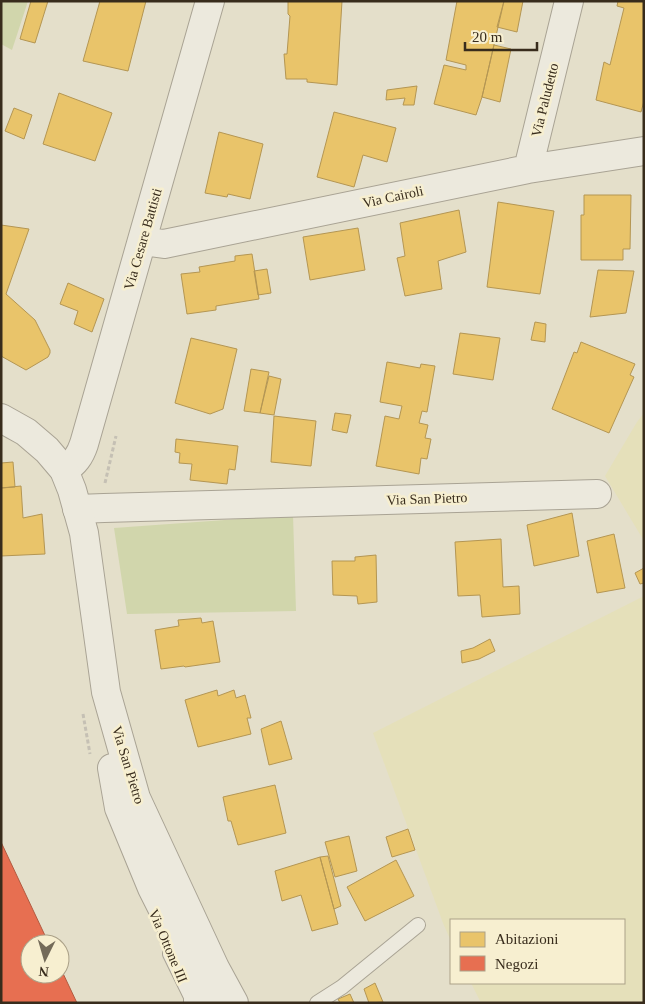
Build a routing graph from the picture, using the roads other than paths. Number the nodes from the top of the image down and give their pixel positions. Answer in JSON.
{"nodes":[{"id":1,"x":210,"y":1,"type":"edge"},
{"id":2,"x":569,"y":1,"type":"edge"},
{"id":3,"x":644,"y":150,"type":"edge"},
{"id":4,"x":528,"y":169,"type":"junction"},
{"id":5,"x":142,"y":242,"type":"junction"},
{"id":6,"x":1,"y":418,"type":"edge"},
{"id":7,"x":64,"y":470,"type":"junction"},
{"id":8,"x":597,"y":494,"type":"dead end"},
{"id":9,"x":77,"y":509,"type":"junction"},
{"id":10,"x":106,"y":692,"type":"junction"},
{"id":11,"x":152,"y":888,"type":"junction"},
{"id":12,"x":182,"y":898,"type":"junction"},
{"id":13,"x":418,"y":925,"type":"dead end"},
{"id":14,"x":191,"y":1003,"type":"edge"},
{"id":15,"x":210,"y":1003,"type":"edge"},
{"id":16,"x":223,"y":1003,"type":"edge"},
{"id":17,"x":234,"y":1003,"type":"edge"},
{"id":18,"x":317,"y":1003,"type":"edge"}],
"edges":[{"from":1,"to":5,"type":"street","name":"Via Cesare Battisti"},
{"from":2,"to":4,"type":"street","name":"Via Paludetto"},
{"from":3,"to":4,"type":"street","name":"Via Cairoli"},
{"from":4,"to":5,"type":"street","name":"Via Cairoli"},
{"from":5,"to":7,"type":"street","name":"Via Cesare Battisti"},
{"from":6,"to":7,"type":"street","name":"Via San Pietro"},
{"from":7,"to":9,"type":"street","name":"Via San Pietro"},
{"from":8,"to":9,"type":"street","name":"Via San Pietro"},
{"from":9,"to":10,"type":"street","name":"Via San Pietro"},
{"from":10,"to":11,"type":"street"},
{"from":10,"to":12,"type":"street","name":"Via San Pietro"},
{"from":11,"to":14,"type":"lane","name":"Via Ottone III"},
{"from":11,"to":15,"type":"street"},
{"from":12,"to":16,"type":"lane"},
{"from":12,"to":17,"type":"street","name":"Via San Pietro"},
{"from":13,"to":18,"type":"lane"}]}
